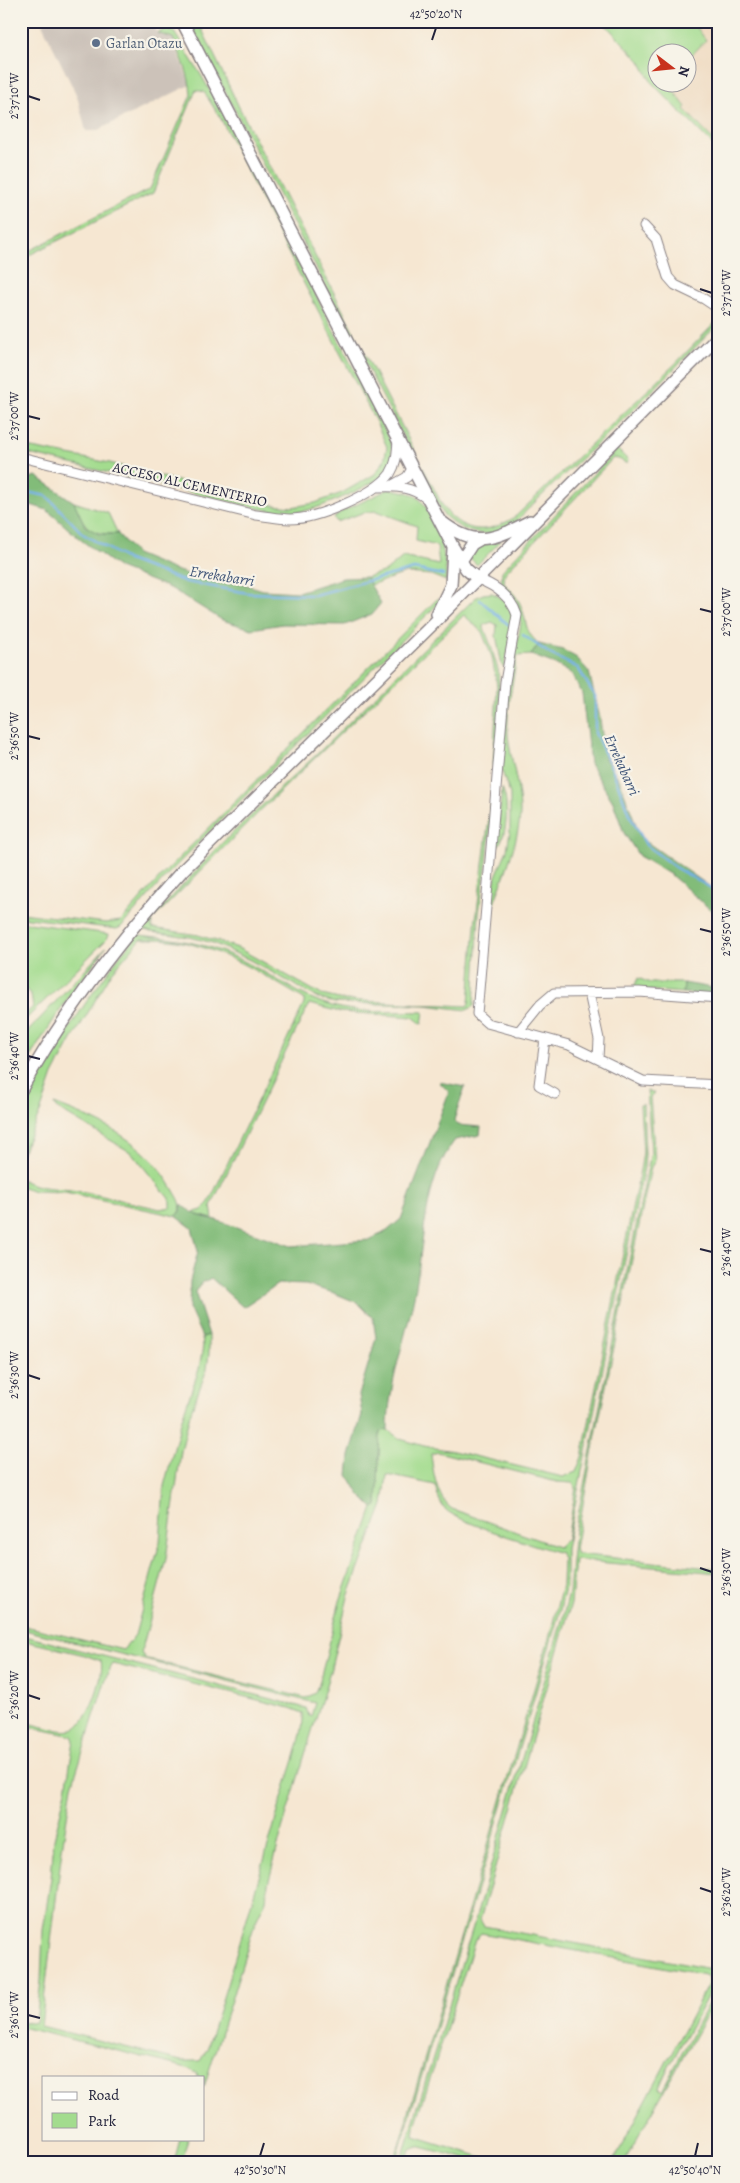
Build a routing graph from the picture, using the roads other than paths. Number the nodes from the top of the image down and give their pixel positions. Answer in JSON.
{"nodes":[{"id":1,"x":182,"y":21,"type":"edge"},
{"id":2,"x":644,"y":226,"type":"dead end"},
{"id":3,"x":719,"y":309,"type":"edge"},
{"id":4,"x":719,"y":336,"type":"edge"},
{"id":5,"x":398,"y":440,"type":"junction"},
{"id":6,"x":21,"y":457,"type":"edge"},
{"id":7,"x":412,"y":469,"type":"junction"},
{"id":8,"x":388,"y":482,"type":"junction"},
{"id":9,"x":429,"y":501,"type":"junction"},
{"id":10,"x":540,"y":515,"type":"junction"},
{"id":11,"x":438,"y":518,"type":"junction"},
{"id":12,"x":479,"y":540,"type":"junction"},
{"id":13,"x":453,"y":547,"type":"junction"},
{"id":14,"x":461,"y":561,"type":"junction"},
{"id":15,"x":478,"y":579,"type":"junction"},
{"id":16,"x":431,"y":626,"type":"junction"},
{"id":17,"x":589,"y":993,"type":"junction"},
{"id":18,"x":719,"y":998,"type":"edge"},
{"id":19,"x":518,"y":1032,"type":"junction"},
{"id":20,"x":545,"y":1039,"type":"junction"},
{"id":21,"x":598,"y":1059,"type":"junction"},
{"id":22,"x":719,"y":1085,"type":"edge"},
{"id":23,"x":21,"y":1090,"type":"edge"},
{"id":24,"x":554,"y":1094,"type":"dead end"}],
"edges":[{"from":1,"to":5,"type":"main road"},
{"from":2,"to":3,"type":"street"},
{"from":4,"to":10,"type":"main road"},
{"from":5,"to":7,"type":"main road"},
{"from":5,"to":8,"type":"street"},
{"from":6,"to":8,"type":"street","name":"ACCESO AL CEMENTERIO"},
{"from":7,"to":8,"type":"street"},
{"from":7,"to":9,"type":"main road"},
{"from":8,"to":9,"type":"street"},
{"from":9,"to":11,"type":"main road"},
{"from":10,"to":12,"type":"main road"},
{"from":10,"to":15,"type":"main road"},
{"from":11,"to":12,"type":"main road"},
{"from":11,"to":13,"type":"main road"},
{"from":12,"to":14,"type":"main road"},
{"from":13,"to":14,"type":"main road"},
{"from":13,"to":16,"type":"main road"},
{"from":14,"to":15,"type":"main road"},
{"from":15,"to":16,"type":"main road"},
{"from":15,"to":19,"type":"street"},
{"from":16,"to":23,"type":"main road"},
{"from":17,"to":18,"type":"street"},
{"from":17,"to":19,"type":"street"},
{"from":17,"to":21,"type":"street"},
{"from":19,"to":20,"type":"street"},
{"from":20,"to":21,"type":"street"},
{"from":20,"to":24,"type":"street"},
{"from":21,"to":22,"type":"street"}]}
